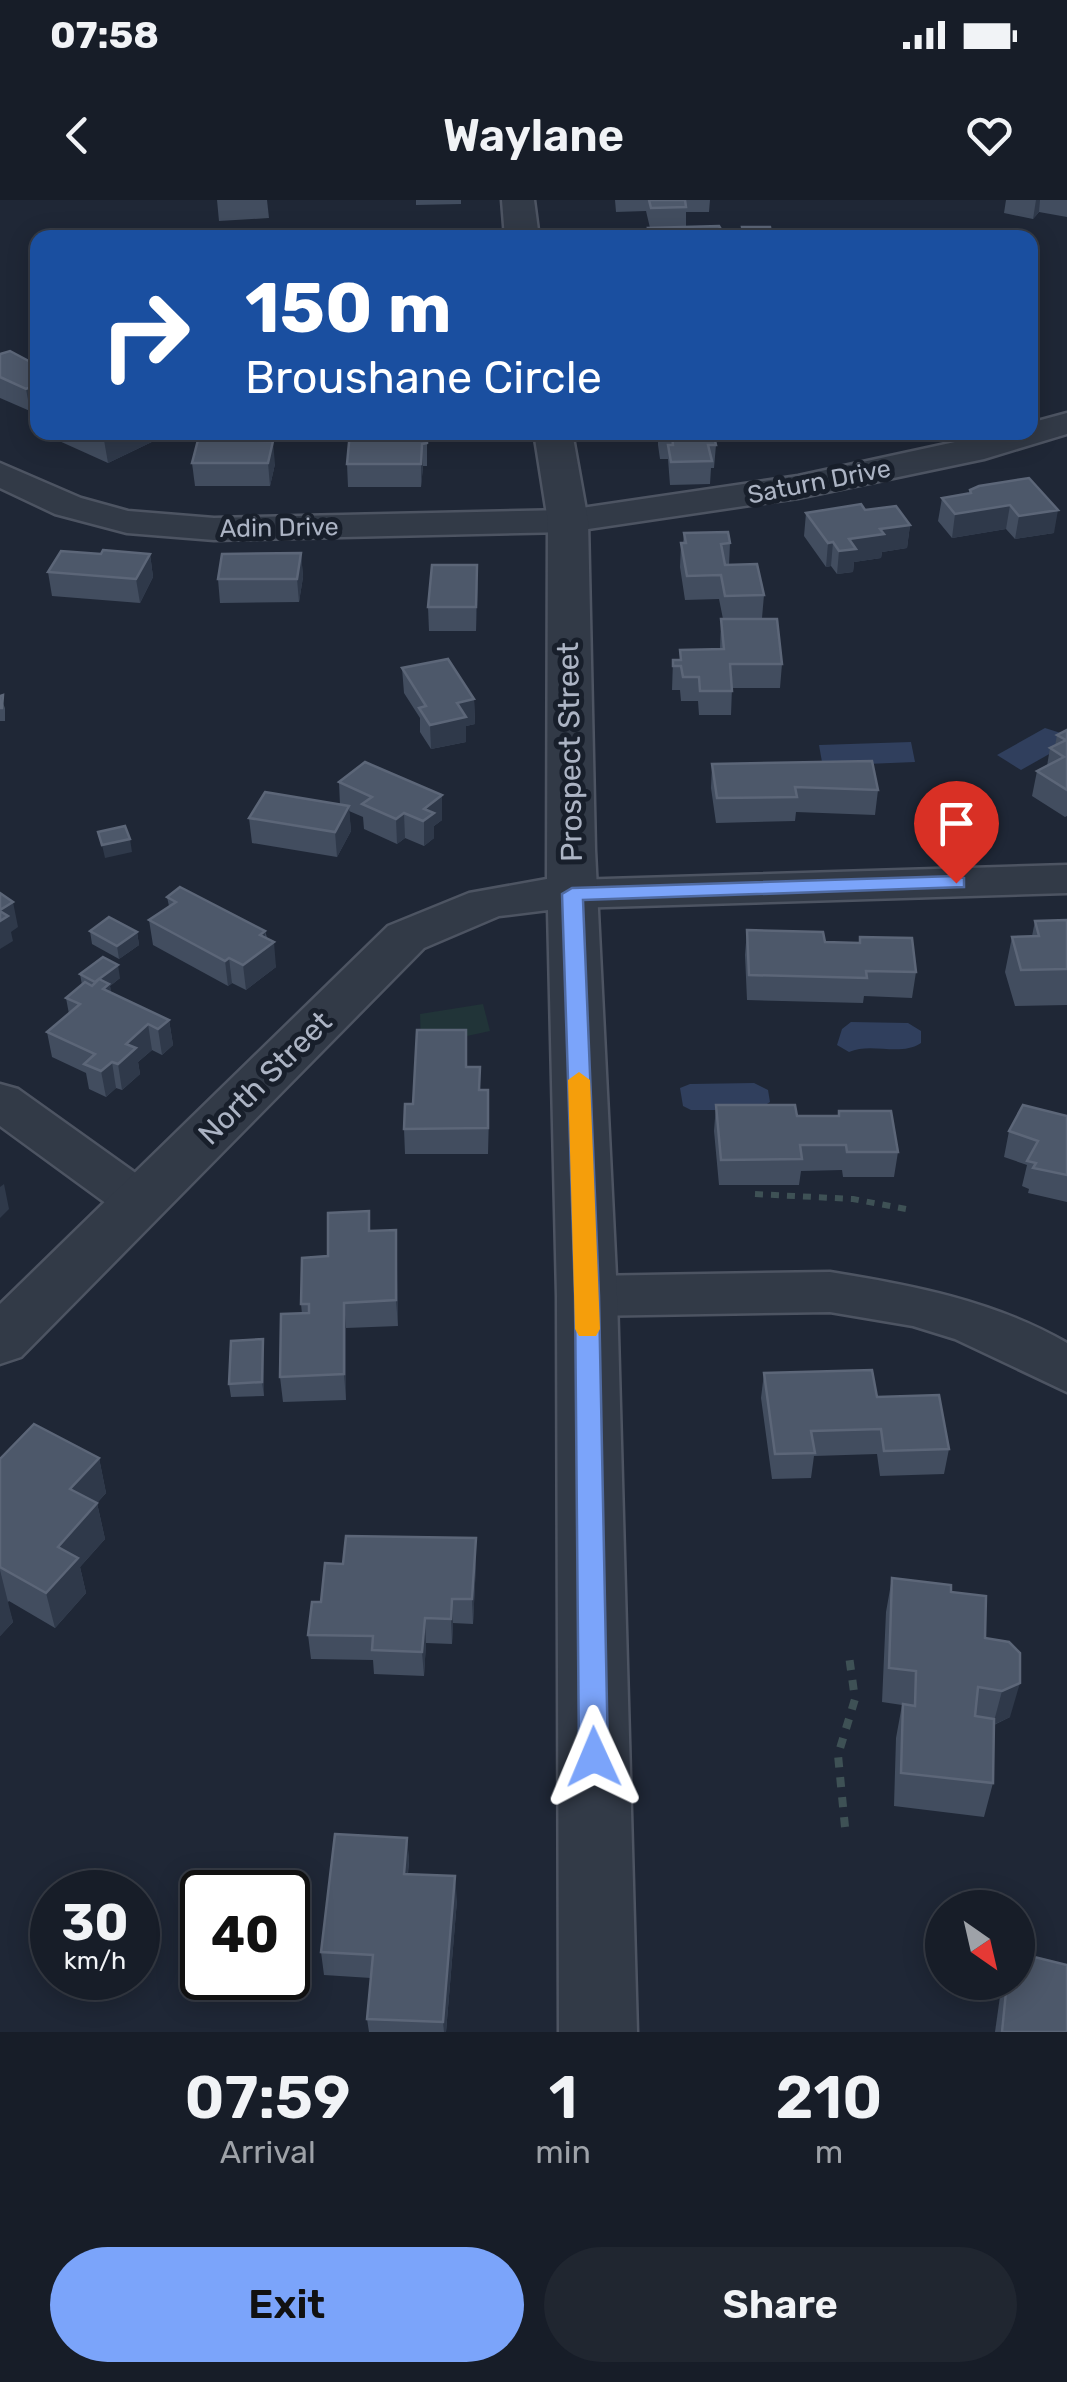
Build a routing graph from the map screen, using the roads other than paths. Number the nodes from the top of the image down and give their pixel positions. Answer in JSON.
{"nodes":[{"id":1,"x":518,"y":200,"type":"edge"},
{"id":2,"x":521,"y":230,"type":"edge"},
{"id":3,"x":1067,"y":424,"type":"edge"},
{"id":4,"x":1038,"y":433,"type":"edge"},
{"id":5,"x":554,"y":440,"type":"edge"},
{"id":6,"x":1014,"y":440,"type":"edge"},
{"id":7,"x":0,"y":474,"type":"edge"},
{"id":8,"x":568,"y":521,"type":"junction"},
{"id":9,"x":1067,"y":879,"type":"edge"},
{"id":10,"x":572,"y":894,"type":"junction"},
{"id":11,"x":0,"y":1101,"type":"edge"},
{"id":12,"x":140,"y":1202,"type":"junction"},
{"id":13,"x":587,"y":1296,"type":"junction"},
{"id":14,"x":0,"y":1341,"type":"edge"},
{"id":15,"x":1067,"y":1370,"type":"edge"},
{"id":16,"x":598,"y":2032,"type":"edge"}],
"edges":[{"from":1,"to":2,"type":"street"},
{"from":3,"to":4,"type":"street","name":"Saturn Drive"},
{"from":5,"to":8,"type":"street","name":"Prospect Street"},
{"from":6,"to":8,"type":"street","name":"Saturn Drive"},
{"from":7,"to":8,"type":"street","name":"Adin Drive"},
{"from":8,"to":10,"type":"street","name":"Prospect Street"},
{"from":9,"to":10,"type":"street"},
{"from":10,"to":12,"type":"street","name":"North Street"},
{"from":10,"to":13,"type":"street","name":"Prospect Street"},
{"from":11,"to":12,"type":"street"},
{"from":12,"to":14,"type":"street","name":"North Street"},
{"from":13,"to":15,"type":"street"},
{"from":13,"to":16,"type":"street","name":"Prospect Street"}]}
